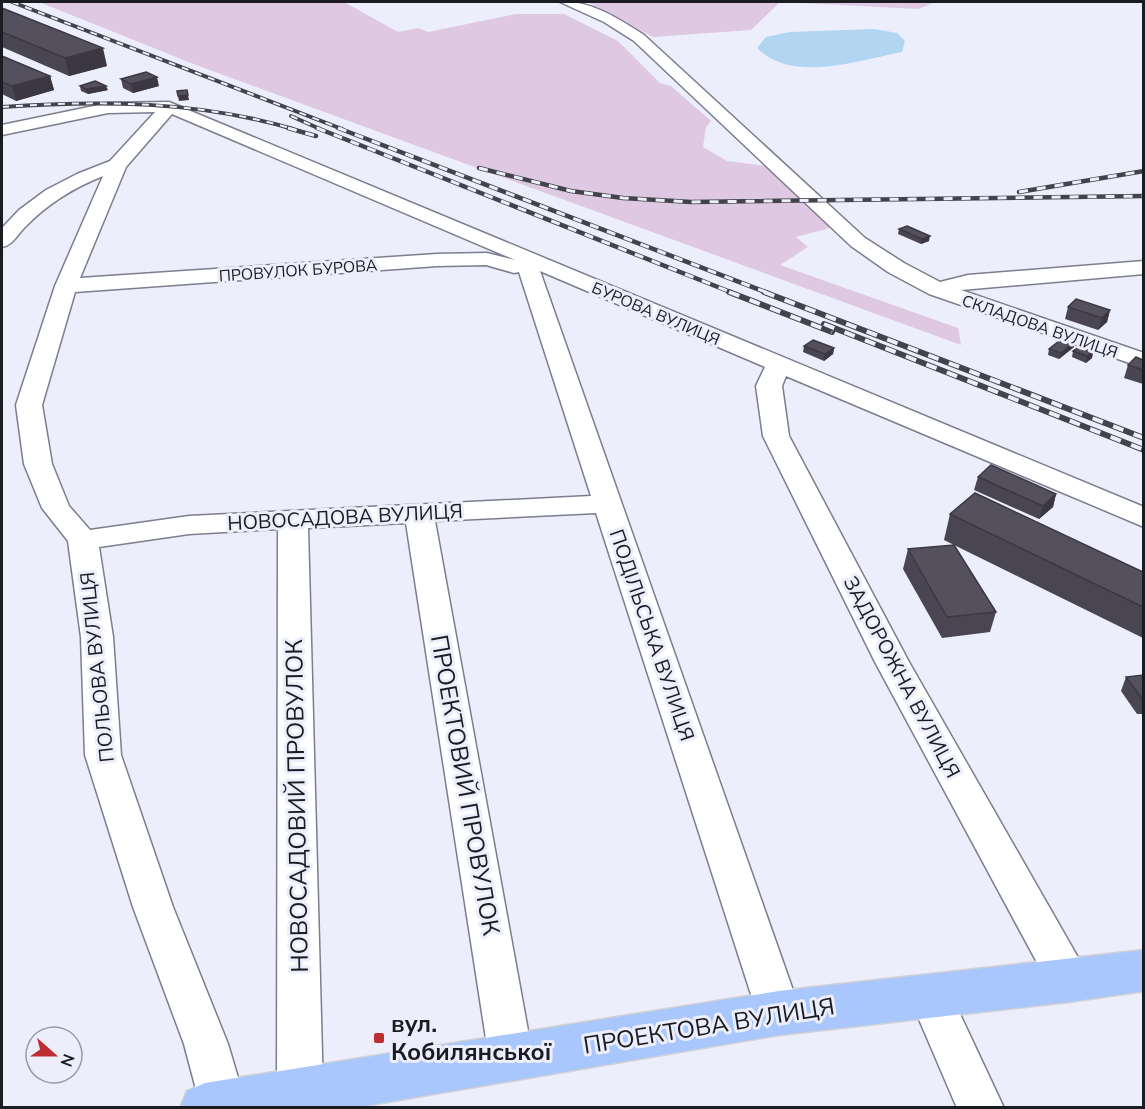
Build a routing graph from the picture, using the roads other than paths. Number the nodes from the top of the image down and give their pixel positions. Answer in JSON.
{"nodes":[{"id":1,"x":567,"y":2,"type":"edge"},
{"id":2,"x":169,"y":107,"type":"junction"},
{"id":3,"x":2,"y":130,"type":"edge"},
{"id":4,"x":117,"y":165,"type":"junction"},
{"id":5,"x":2,"y":241,"type":"edge"},
{"id":6,"x":527,"y":264,"type":"junction"},
{"id":7,"x":1143,"y":267,"type":"edge"},
{"id":8,"x":66,"y":286,"type":"junction"},
{"id":9,"x":937,"y":290,"type":"junction"},
{"id":10,"x":1143,"y":361,"type":"edge"},
{"id":11,"x":778,"y":364,"type":"junction"},
{"id":12,"x":608,"y":504,"type":"junction"},
{"id":13,"x":419,"y":513,"type":"junction"},
{"id":14,"x":1143,"y":518,"type":"edge"},
{"id":15,"x":293,"y":519,"type":"junction"},
{"id":16,"x":83,"y":540,"type":"junction"},
{"id":17,"x":1143,"y":970,"type":"edge"},
{"id":18,"x":1070,"y":981,"type":"junction"},
{"id":19,"x":930,"y":996,"type":"junction"},
{"id":20,"x":779,"y":1013,"type":"junction"},
{"id":21,"x":511,"y":1058,"type":"junction"},
{"id":22,"x":300,"y":1092,"type":"junction"},
{"id":23,"x":217,"y":1107,"type":"edge"},
{"id":24,"x":981,"y":1107,"type":"edge"}],
"edges":[{"from":1,"to":9,"type":"street","name":"СКЛАДОВА ВУЛИЦЯ"},
{"from":2,"to":3,"type":"street"},
{"from":2,"to":4,"type":"street"},
{"from":2,"to":6,"type":"street","name":"БУРОВА ВУЛИЦЯ"},
{"from":4,"to":5,"type":"street"},
{"from":4,"to":8,"type":"street"},
{"from":6,"to":8,"type":"street","name":"ПРОВУЛОК БУРОВА"},
{"from":6,"to":11,"type":"street","name":"БУРОВА ВУЛИЦЯ"},
{"from":6,"to":12,"type":"street","name":"ПОДІЛЬСЬКА ВУЛИЦЯ"},
{"from":7,"to":9,"type":"street"},
{"from":8,"to":16,"type":"street"},
{"from":9,"to":10,"type":"street","name":"СКЛАДОВА ВУЛИЦЯ"},
{"from":11,"to":14,"type":"street","name":"БУРОВА ВУЛИЦЯ"},
{"from":11,"to":18,"type":"street","name":"ЗАДОРОЖНА ВУЛИЦЯ"},
{"from":12,"to":13,"type":"street","name":"НОВОСАДОВА ВУЛИЦЯ"},
{"from":12,"to":20,"type":"street","name":"ПОДІЛЬСЬКА ВУЛИЦЯ"},
{"from":13,"to":15,"type":"street","name":"НОВОСАДОВА ВУЛИЦЯ"},
{"from":13,"to":21,"type":"street","name":"ПРОЕКТОВИЙ ПРОВУЛОК"},
{"from":15,"to":16,"type":"street","name":"НОВОСАДОВА ВУЛИЦЯ"},
{"from":15,"to":22,"type":"street","name":"НОВОСАДОВИЙ ПРОВУЛОК"},
{"from":16,"to":23,"type":"street","name":"ПОЛЬОВА ВУЛИЦЯ"},
{"from":17,"to":18,"type":"main road","name":"ПРОЕКТОВА ВУЛИЦЯ"},
{"from":18,"to":19,"type":"main road","name":"ПРОЕКТОВА ВУЛИЦЯ"},
{"from":19,"to":20,"type":"main road","name":"ПРОЕКТОВА ВУЛИЦЯ"},
{"from":19,"to":24,"type":"street"},
{"from":20,"to":21,"type":"main road","name":"ПРОЕКТОВА ВУЛИЦЯ"},
{"from":21,"to":22,"type":"main road","name":"ПРОЕКТОВА ВУЛИЦЯ"},
{"from":22,"to":23,"type":"main road","name":"ПРОЕКТОВА ВУЛИЦЯ"}]}
